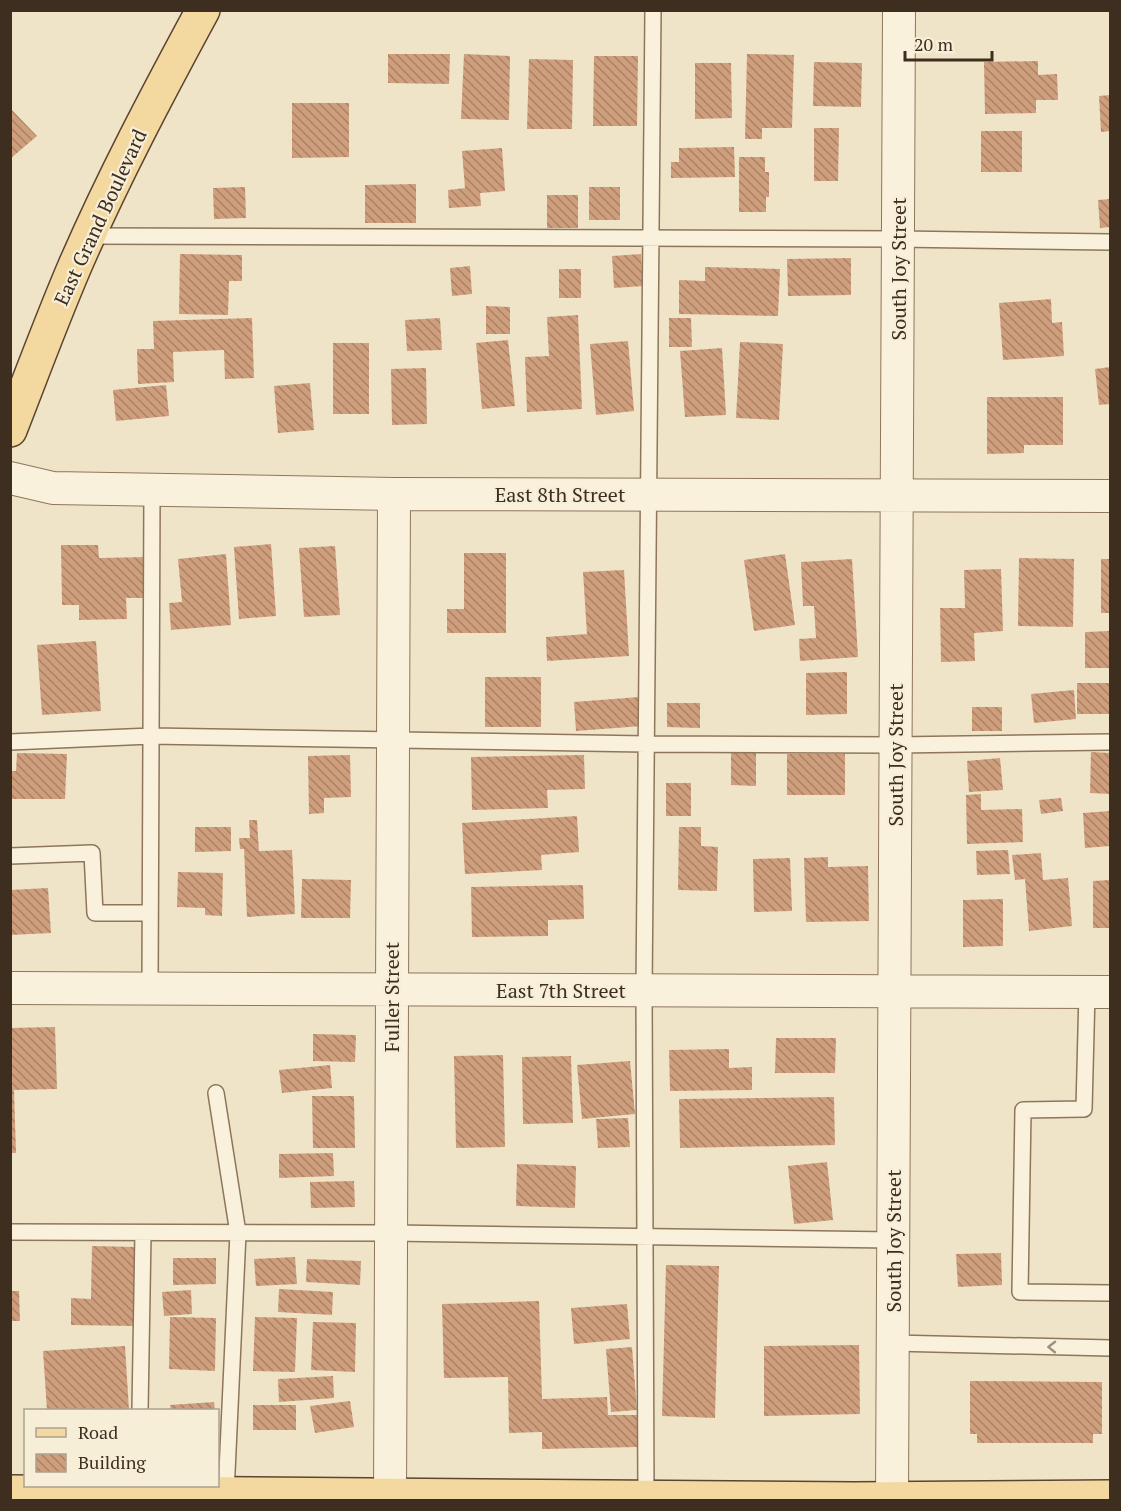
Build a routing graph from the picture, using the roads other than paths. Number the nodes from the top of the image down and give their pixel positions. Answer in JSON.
{"nodes":[{"id":1,"x":203,"y":10,"type":"edge"},
{"id":2,"x":654,"y":10,"type":"edge"},
{"id":3,"x":899,"y":10,"type":"edge"},
{"id":4,"x":88,"y":236,"type":"junction"},
{"id":5,"x":651,"y":238,"type":"junction"},
{"id":6,"x":898,"y":239,"type":"junction"},
{"id":7,"x":1110,"y":242,"type":"edge"},
{"id":8,"x":10,"y":430,"type":"edge"},
{"id":9,"x":10,"y":478,"type":"edge"},
{"id":10,"x":152,"y":490,"type":"junction"},
{"id":11,"x":394,"y":494,"type":"junction"},
{"id":12,"x":648,"y":495,"type":"junction"},
{"id":13,"x":897,"y":496,"type":"junction"},
{"id":14,"x":1110,"y":496,"type":"edge"},
{"id":15,"x":151,"y":736,"type":"junction"},
{"id":16,"x":393,"y":740,"type":"junction"},
{"id":17,"x":10,"y":742,"type":"edge"},
{"id":18,"x":1110,"y":742,"type":"edge"},
{"id":19,"x":646,"y":744,"type":"junction"},
{"id":20,"x":896,"y":745,"type":"junction"},
{"id":21,"x":10,"y":856,"type":"edge"},
{"id":22,"x":149,"y":913,"type":"junction"},
{"id":23,"x":10,"y":988,"type":"edge"},
{"id":24,"x":150,"y":988,"type":"junction"},
{"id":25,"x":391,"y":989,"type":"junction"},
{"id":26,"x":644,"y":990,"type":"junction"},
{"id":27,"x":894,"y":991,"type":"junction"},
{"id":28,"x":1099,"y":992,"type":"edge"},
{"id":29,"x":216,"y":1093,"type":"dead end"},
{"id":30,"x":10,"y":1232,"type":"edge"},
{"id":31,"x":143,"y":1233,"type":"junction"},
{"id":32,"x":238,"y":1233,"type":"junction"},
{"id":33,"x":391,"y":1233,"type":"junction"},
{"id":34,"x":645,"y":1237,"type":"junction"},
{"id":35,"x":893,"y":1240,"type":"junction"},
{"id":36,"x":1110,"y":1293,"type":"edge"},
{"id":37,"x":893,"y":1343,"type":"junction"},
{"id":38,"x":1110,"y":1348,"type":"edge"},
{"id":39,"x":140,"y":1409,"type":"edge"},
{"id":40,"x":10,"y":1492,"type":"edge"},
{"id":41,"x":139,"y":1493,"type":"edge"},
{"id":42,"x":226,"y":1494,"type":"junction"},
{"id":43,"x":1110,"y":1497,"type":"edge"},
{"id":44,"x":391,"y":1498,"type":"edge"},
{"id":45,"x":646,"y":1499,"type":"edge"},
{"id":46,"x":1049,"y":1499,"type":"edge"},
{"id":47,"x":892,"y":1500,"type":"edge"}],
"edges":[{"from":1,"to":4,"type":"main road","name":"East Grand Boulevard"},
{"from":2,"to":5,"type":"lane"},
{"from":3,"to":6,"type":"street","name":"South Joy Street"},
{"from":4,"to":5,"type":"lane"},
{"from":4,"to":8,"type":"main road","name":"East Grand Boulevard"},
{"from":5,"to":6,"type":"lane"},
{"from":5,"to":12,"type":"lane"},
{"from":6,"to":7,"type":"lane"},
{"from":6,"to":13,"type":"street","name":"South Joy Street"},
{"from":9,"to":10,"type":"street","name":"East 8th Street"},
{"from":10,"to":11,"type":"street","name":"East 8th Street"},
{"from":10,"to":15,"type":"lane"},
{"from":11,"to":12,"type":"street","name":"East 8th Street"},
{"from":11,"to":16,"type":"street","name":"Fuller Street"},
{"from":12,"to":13,"type":"street","name":"East 8th Street"},
{"from":12,"to":19,"type":"lane"},
{"from":13,"to":14,"type":"street","name":"East 8th Street"},
{"from":13,"to":20,"type":"street","name":"South Joy Street"},
{"from":15,"to":16,"type":"lane"},
{"from":15,"to":17,"type":"lane"},
{"from":15,"to":22,"type":"lane"},
{"from":16,"to":19,"type":"lane"},
{"from":16,"to":25,"type":"street","name":"Fuller Street"},
{"from":18,"to":20,"type":"lane"},
{"from":19,"to":20,"type":"lane"},
{"from":19,"to":26,"type":"lane"},
{"from":20,"to":27,"type":"street","name":"South Joy Street"},
{"from":21,"to":22,"type":"lane"},
{"from":22,"to":24,"type":"lane"},
{"from":23,"to":24,"type":"street","name":"East 7th Street"},
{"from":24,"to":25,"type":"street","name":"East 7th Street"},
{"from":25,"to":26,"type":"street","name":"East 7th Street"},
{"from":25,"to":33,"type":"street","name":"Fuller Street"},
{"from":26,"to":27,"type":"street","name":"East 7th Street"},
{"from":26,"to":34,"type":"lane"},
{"from":27,"to":28,"type":"street","name":"East 7th Street"},
{"from":27,"to":35,"type":"street","name":"South Joy Street"},
{"from":28,"to":36,"type":"lane"},
{"from":29,"to":32,"type":"lane"},
{"from":30,"to":31,"type":"lane"},
{"from":31,"to":32,"type":"lane"},
{"from":31,"to":39,"type":"lane"},
{"from":32,"to":33,"type":"lane"},
{"from":32,"to":42,"type":"lane"},
{"from":33,"to":34,"type":"lane"},
{"from":33,"to":44,"type":"street","name":"Fuller Street"},
{"from":34,"to":35,"type":"lane"},
{"from":34,"to":45,"type":"lane"},
{"from":35,"to":37,"type":"street","name":"South Joy Street"},
{"from":38,"to":37,"type":"lane","one_way":true},
{"from":37,"to":47,"type":"street","name":"South Joy Street"},
{"from":40,"to":41,"type":"main road"},
{"from":41,"to":42,"type":"main road"},
{"from":42,"to":44,"type":"main road"},
{"from":43,"to":46,"type":"main road"},
{"from":44,"to":45,"type":"main road"},
{"from":45,"to":47,"type":"main road"},
{"from":46,"to":47,"type":"main road"}]}
